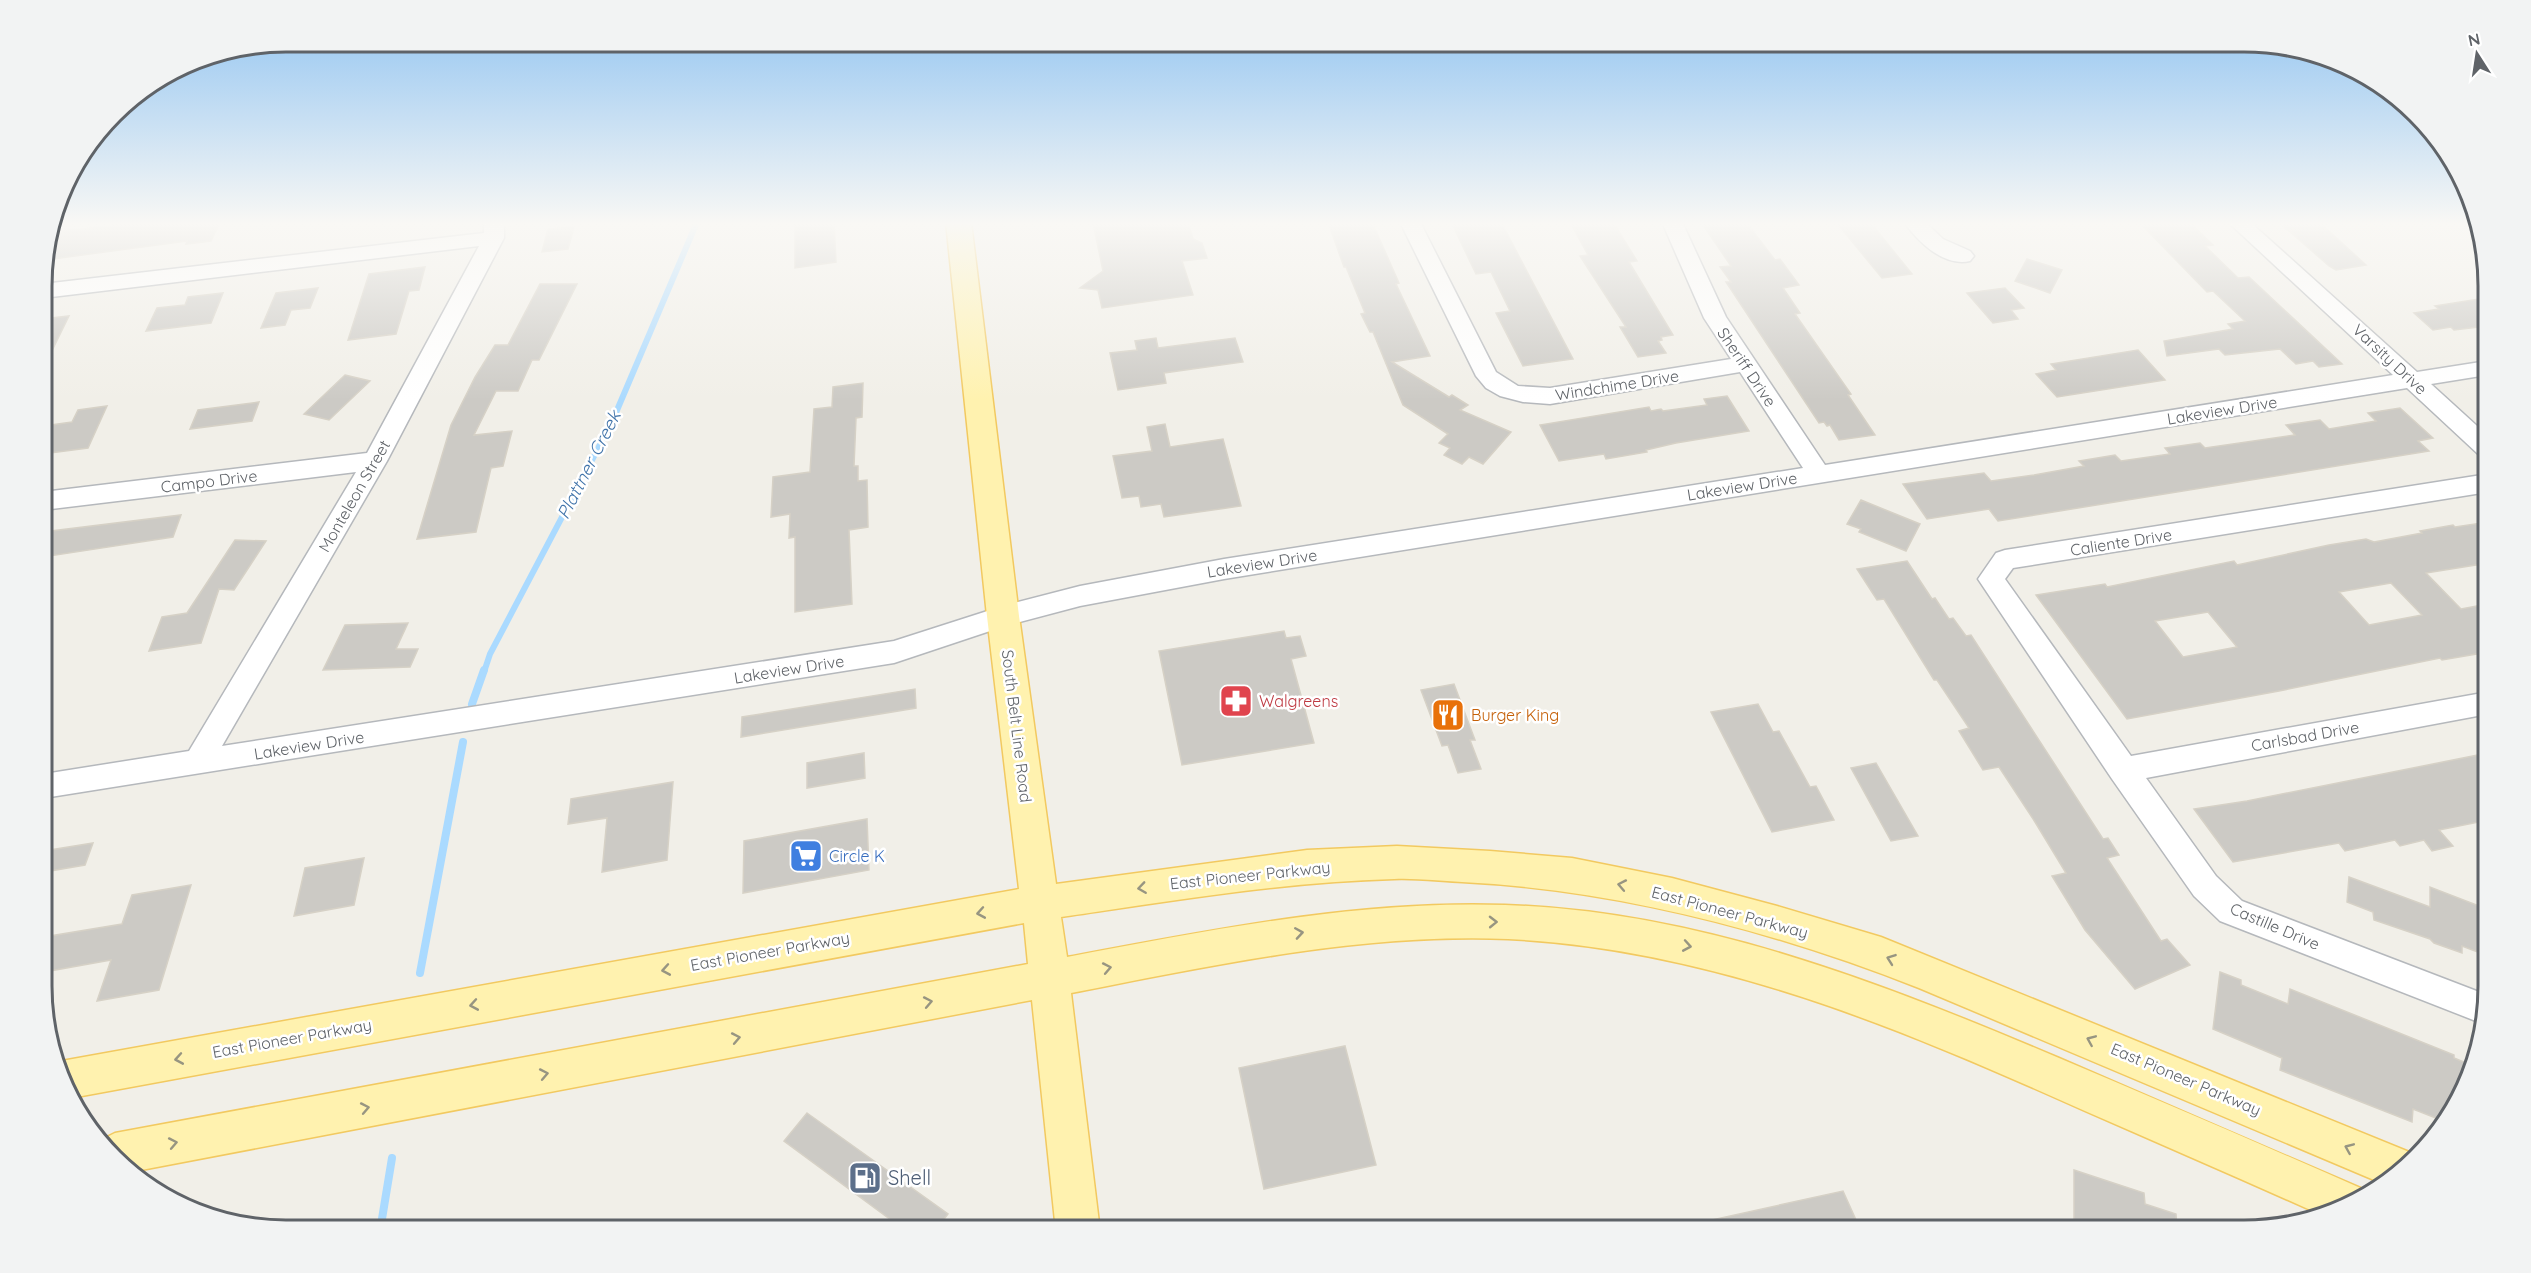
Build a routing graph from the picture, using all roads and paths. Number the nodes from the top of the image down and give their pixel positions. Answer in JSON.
{"nodes":[{"id":1,"x":114,"y":281,"type":"edge"},
{"id":2,"x":468,"y":281,"type":"edge"},
{"id":3,"x":965,"y":281,"type":"edge"},
{"id":4,"x":1440,"y":281,"type":"edge"},
{"id":5,"x":1698,"y":281,"type":"edge"},
{"id":6,"x":2303,"y":281,"type":"edge"},
{"id":7,"x":52,"y":290,"type":"edge"},
{"id":8,"x":1745,"y":364,"type":"junction"},
{"id":9,"x":2478,"y":369,"type":"edge"},
{"id":10,"x":2412,"y":380,"type":"junction"},
{"id":11,"x":2478,"y":440,"type":"edge"},
{"id":12,"x":375,"y":461,"type":"junction"},
{"id":13,"x":1819,"y":474,"type":"junction"},
{"id":14,"x":2478,"y":485,"type":"edge"},
{"id":15,"x":52,"y":500,"type":"edge"},
{"id":16,"x":1003,"y":616,"type":"junction"},
{"id":17,"x":2478,"y":705,"type":"edge"},
{"id":18,"x":197,"y":763,"type":"junction"},
{"id":19,"x":2122,"y":770,"type":"junction"},
{"id":20,"x":52,"y":785,"type":"edge"},
{"id":21,"x":1039,"y":903,"type":"junction"},
{"id":22,"x":1933,"y":975,"type":"junction"},
{"id":23,"x":1050,"y":979,"type":"junction"},
{"id":24,"x":2478,"y":1007,"type":"edge"},
{"id":25,"x":1923,"y":1021,"type":"junction"},
{"id":26,"x":71,"y":1078,"type":"edge"},
{"id":27,"x":122,"y":1153,"type":"edge"},
{"id":28,"x":2394,"y":1166,"type":"edge"},
{"id":29,"x":2339,"y":1200,"type":"edge"},
{"id":30,"x":1077,"y":1220,"type":"edge"}],
"edges":[{"from":1,"to":7,"type":"street"},
{"from":2,"to":12,"type":"street","name":"Monteleon Street"},
{"from":3,"to":16,"type":"main road","name":"South Belt Line Road"},
{"from":4,"to":8,"type":"street","name":"Windchime Drive"},
{"from":5,"to":8,"type":"street","name":"Sheriff Drive"},
{"from":6,"to":10,"type":"street","name":"Varsity Drive"},
{"from":8,"to":13,"type":"street","name":"Sheriff Drive"},
{"from":9,"to":10,"type":"street","name":"Lakeview Drive"},
{"from":10,"to":11,"type":"street","name":"Varsity Drive"},
{"from":10,"to":13,"type":"street","name":"Lakeview Drive"},
{"from":12,"to":15,"type":"street","name":"Campo Drive"},
{"from":12,"to":18,"type":"street","name":"Monteleon Street"},
{"from":13,"to":16,"type":"street","name":"Lakeview Drive"},
{"from":14,"to":19,"type":"street","name":"Caliente Drive"},
{"from":16,"to":18,"type":"street","name":"Lakeview Drive"},
{"from":16,"to":21,"type":"main road","name":"South Belt Line Road"},
{"from":17,"to":19,"type":"street","name":"Carlsbad Drive"},
{"from":18,"to":20,"type":"street","name":"Lakeview Drive"},
{"from":19,"to":24,"type":"street","name":"Castille Drive"},
{"from":22,"to":21,"type":"main road","name":"East Pioneer Parkway","one_way":true},
{"from":21,"to":23,"type":"main road","name":"South Belt Line Road"},
{"from":21,"to":26,"type":"main road","name":"East Pioneer Parkway","one_way":true},
{"from":22,"to":25,"type":"main road"},
{"from":28,"to":22,"type":"main road","name":"East Pioneer Parkway","one_way":true},
{"from":23,"to":25,"type":"main road","one_way":true},
{"from":27,"to":23,"type":"main road","one_way":true},
{"from":23,"to":30,"type":"main road","name":"South Belt Line Road"},
{"from":25,"to":29,"type":"main road"}]}
